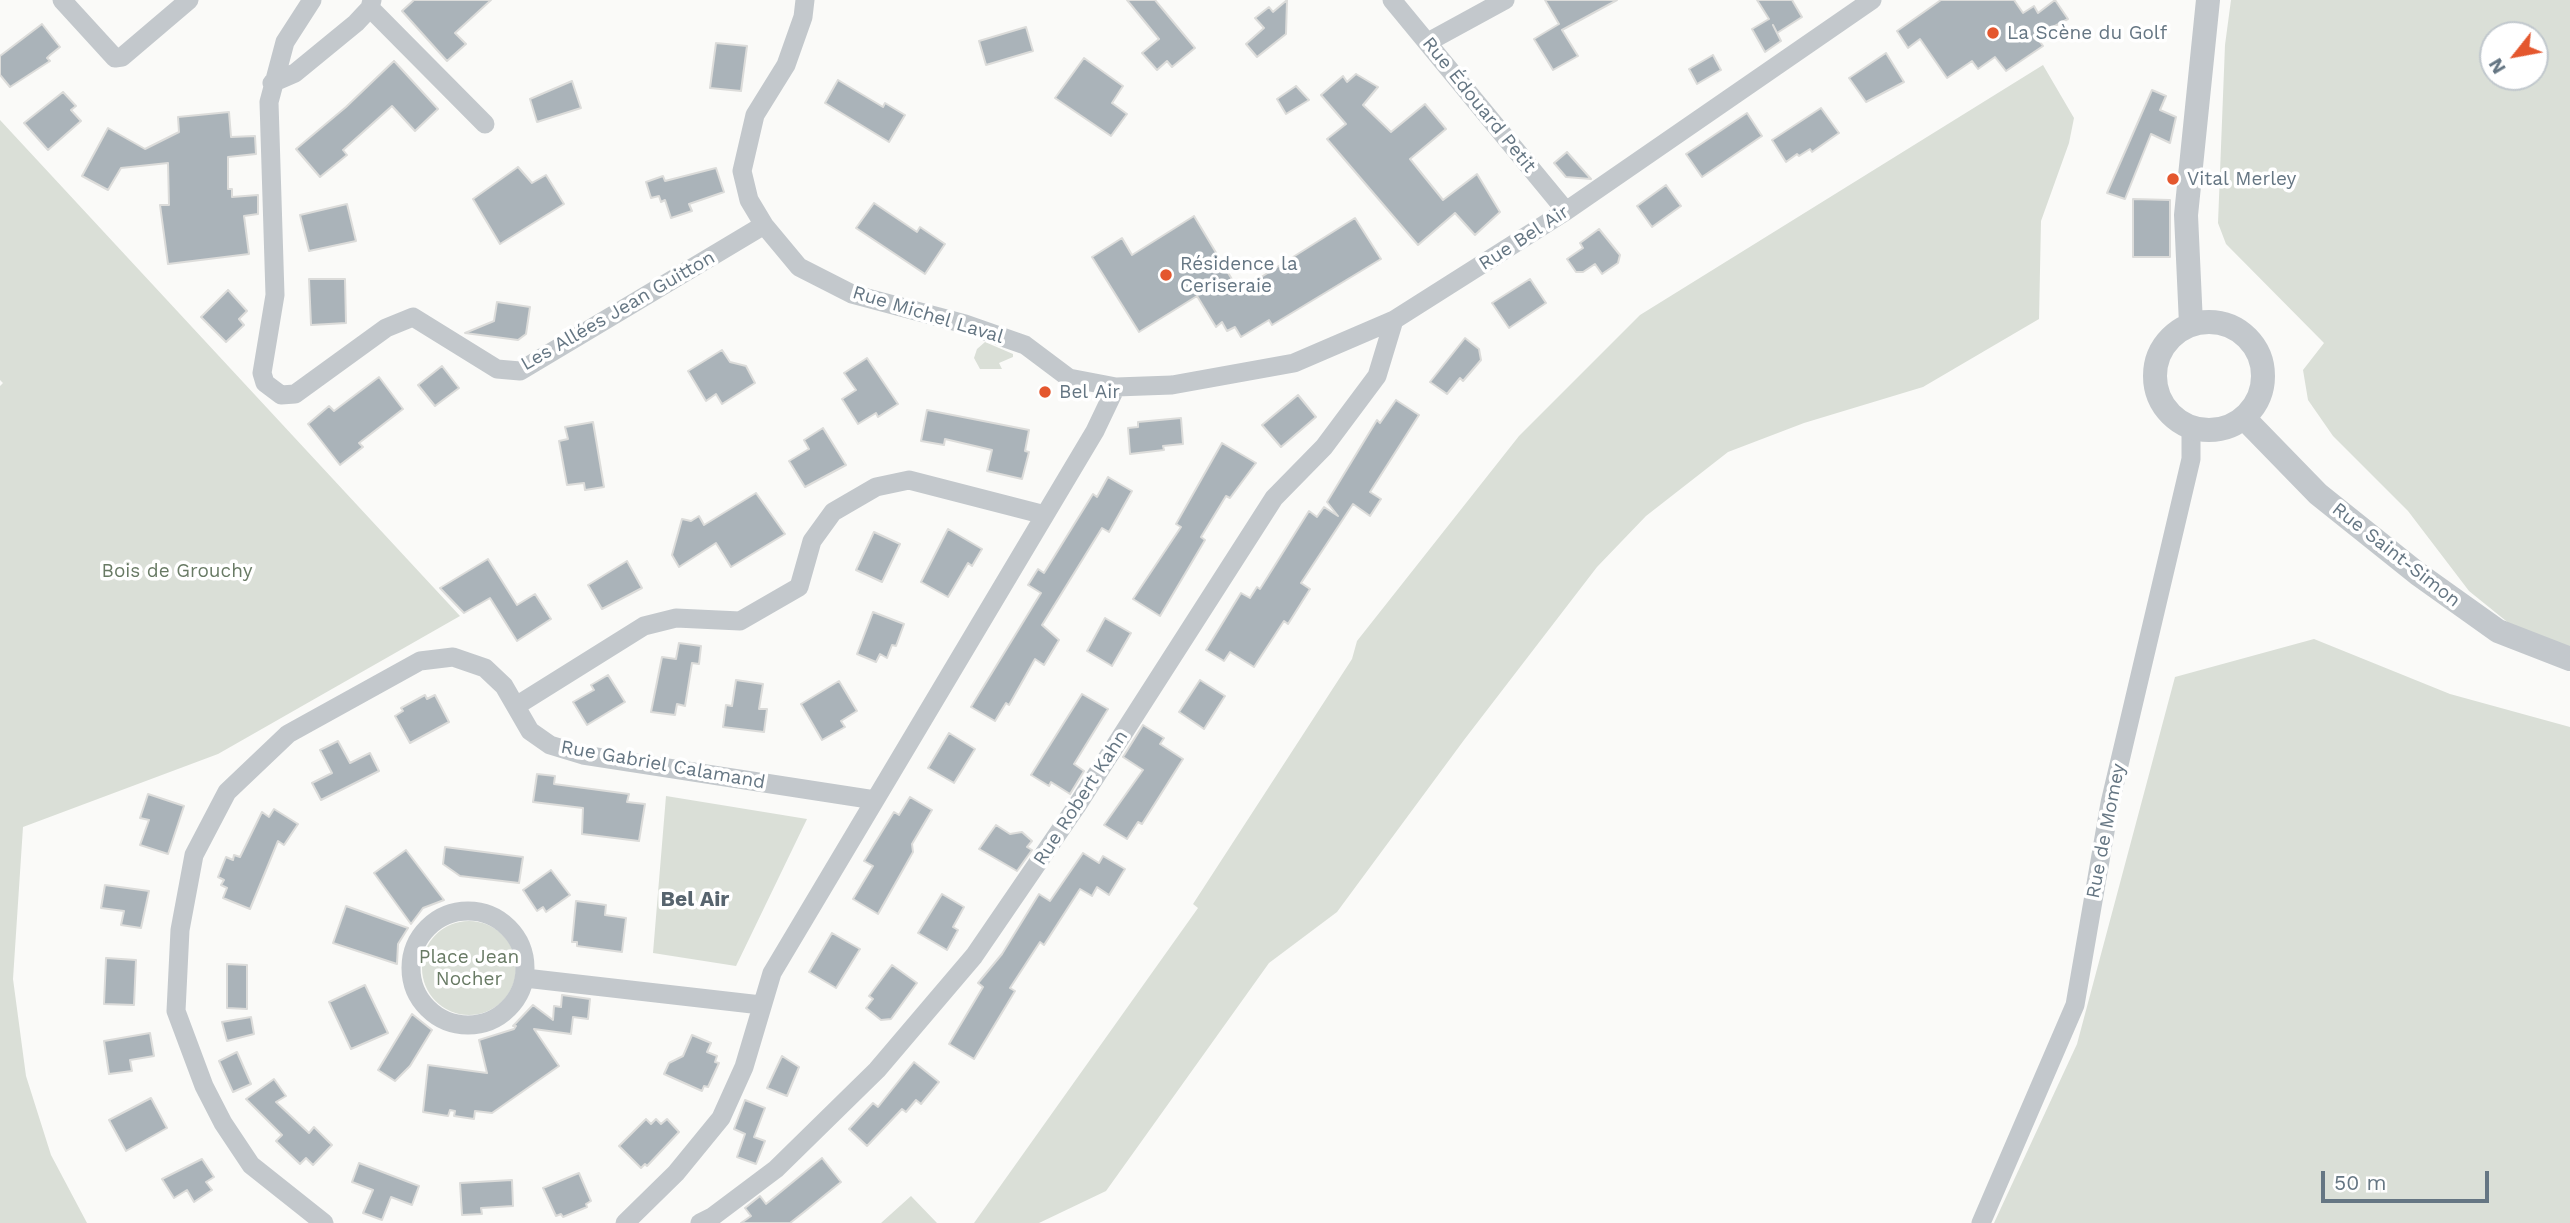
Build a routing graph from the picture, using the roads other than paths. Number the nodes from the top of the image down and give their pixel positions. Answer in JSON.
{"nodes":[{"id":1,"x":62,"y":0,"type":"edge"},
{"id":2,"x":189,"y":0,"type":"edge"},
{"id":3,"x":312,"y":0,"type":"edge"},
{"id":4,"x":805,"y":0,"type":"edge"},
{"id":5,"x":1392,"y":0,"type":"edge"},
{"id":6,"x":1505,"y":0,"type":"edge"},
{"id":7,"x":1872,"y":0,"type":"edge"},
{"id":8,"x":2208,"y":0,"type":"edge"},
{"id":9,"x":371,"y":4,"type":"edge"},
{"id":10,"x":1428,"y":42,"type":"junction"},
{"id":11,"x":272,"y":83,"type":"junction"},
{"id":12,"x":485,"y":124,"type":"dead end"},
{"id":13,"x":1566,"y":211,"type":"junction"},
{"id":14,"x":764,"y":225,"type":"junction"},
{"id":15,"x":1394,"y":320,"type":"junction"},
{"id":16,"x":2191,"y":324,"type":"junction"},
{"id":17,"x":1116,"y":387,"type":"junction"},
{"id":18,"x":1137,"y":387,"type":"joint"},
{"id":19,"x":2244,"y":418,"type":"junction"},
{"id":20,"x":2191,"y":427,"type":"junction"},
{"id":21,"x":1045,"y":515,"type":"junction"},
{"id":22,"x":2570,"y":659,"type":"edge"},
{"id":23,"x":516,"y":706,"type":"junction"},
{"id":24,"x":875,"y":800,"type":"junction"},
{"id":25,"x":525,"y":978,"type":"junction"},
{"id":26,"x":761,"y":1005,"type":"junction"},
{"id":27,"x":324,"y":1223,"type":"edge"},
{"id":28,"x":625,"y":1223,"type":"edge"},
{"id":29,"x":700,"y":1223,"type":"edge"},
{"id":30,"x":1981,"y":1223,"type":"edge"}],
"edges":[{"from":1,"to":2,"type":"street"},
{"from":3,"to":11,"type":"street","name":"Les Allées Jean Guitton"},
{"from":4,"to":14,"type":"street","name":"Rue Michel Laval"},
{"from":5,"to":10,"type":"street","name":"Rue Édouard Petit"},
{"from":6,"to":10,"type":"street"},
{"from":7,"to":13,"type":"street","name":"Rue Bel Air"},
{"from":8,"to":16,"type":"street"},
{"from":9,"to":11,"type":"street"},
{"from":9,"to":12,"type":"street"},
{"from":10,"to":13,"type":"street","name":"Rue Édouard Petit"},
{"from":11,"to":14,"type":"street","name":"Les Allées Jean Guitton"},
{"from":13,"to":15,"type":"street","name":"Rue Bel Air"},
{"from":14,"to":17,"type":"street","name":"Rue Michel Laval"},
{"from":15,"to":18,"type":"street","name":"Rue Bel Air"},
{"from":15,"to":29,"type":"street","name":"Rue Robert Kahn"},
{"from":16,"to":19,"type":"street"},
{"from":16,"to":20,"type":"street"},
{"from":17,"to":18,"type":"street","name":"Rue Michel Laval"},
{"from":17,"to":21,"type":"street"},
{"from":19,"to":20,"type":"street"},
{"from":19,"to":22,"type":"street","name":"Rue Saint-Simon"},
{"from":20,"to":30,"type":"street","name":"Rue de Momey"},
{"from":21,"to":23,"type":"street"},
{"from":21,"to":24,"type":"street"},
{"from":23,"to":24,"type":"street","name":"Rue Gabriel Calamand"},
{"from":23,"to":27,"type":"street","name":"Rue Gabriel Calamand"},
{"from":24,"to":26,"type":"street"},
{"from":25,"to":25,"type":"street"},
{"from":25,"to":26,"type":"street"},
{"from":26,"to":28,"type":"street"}]}
